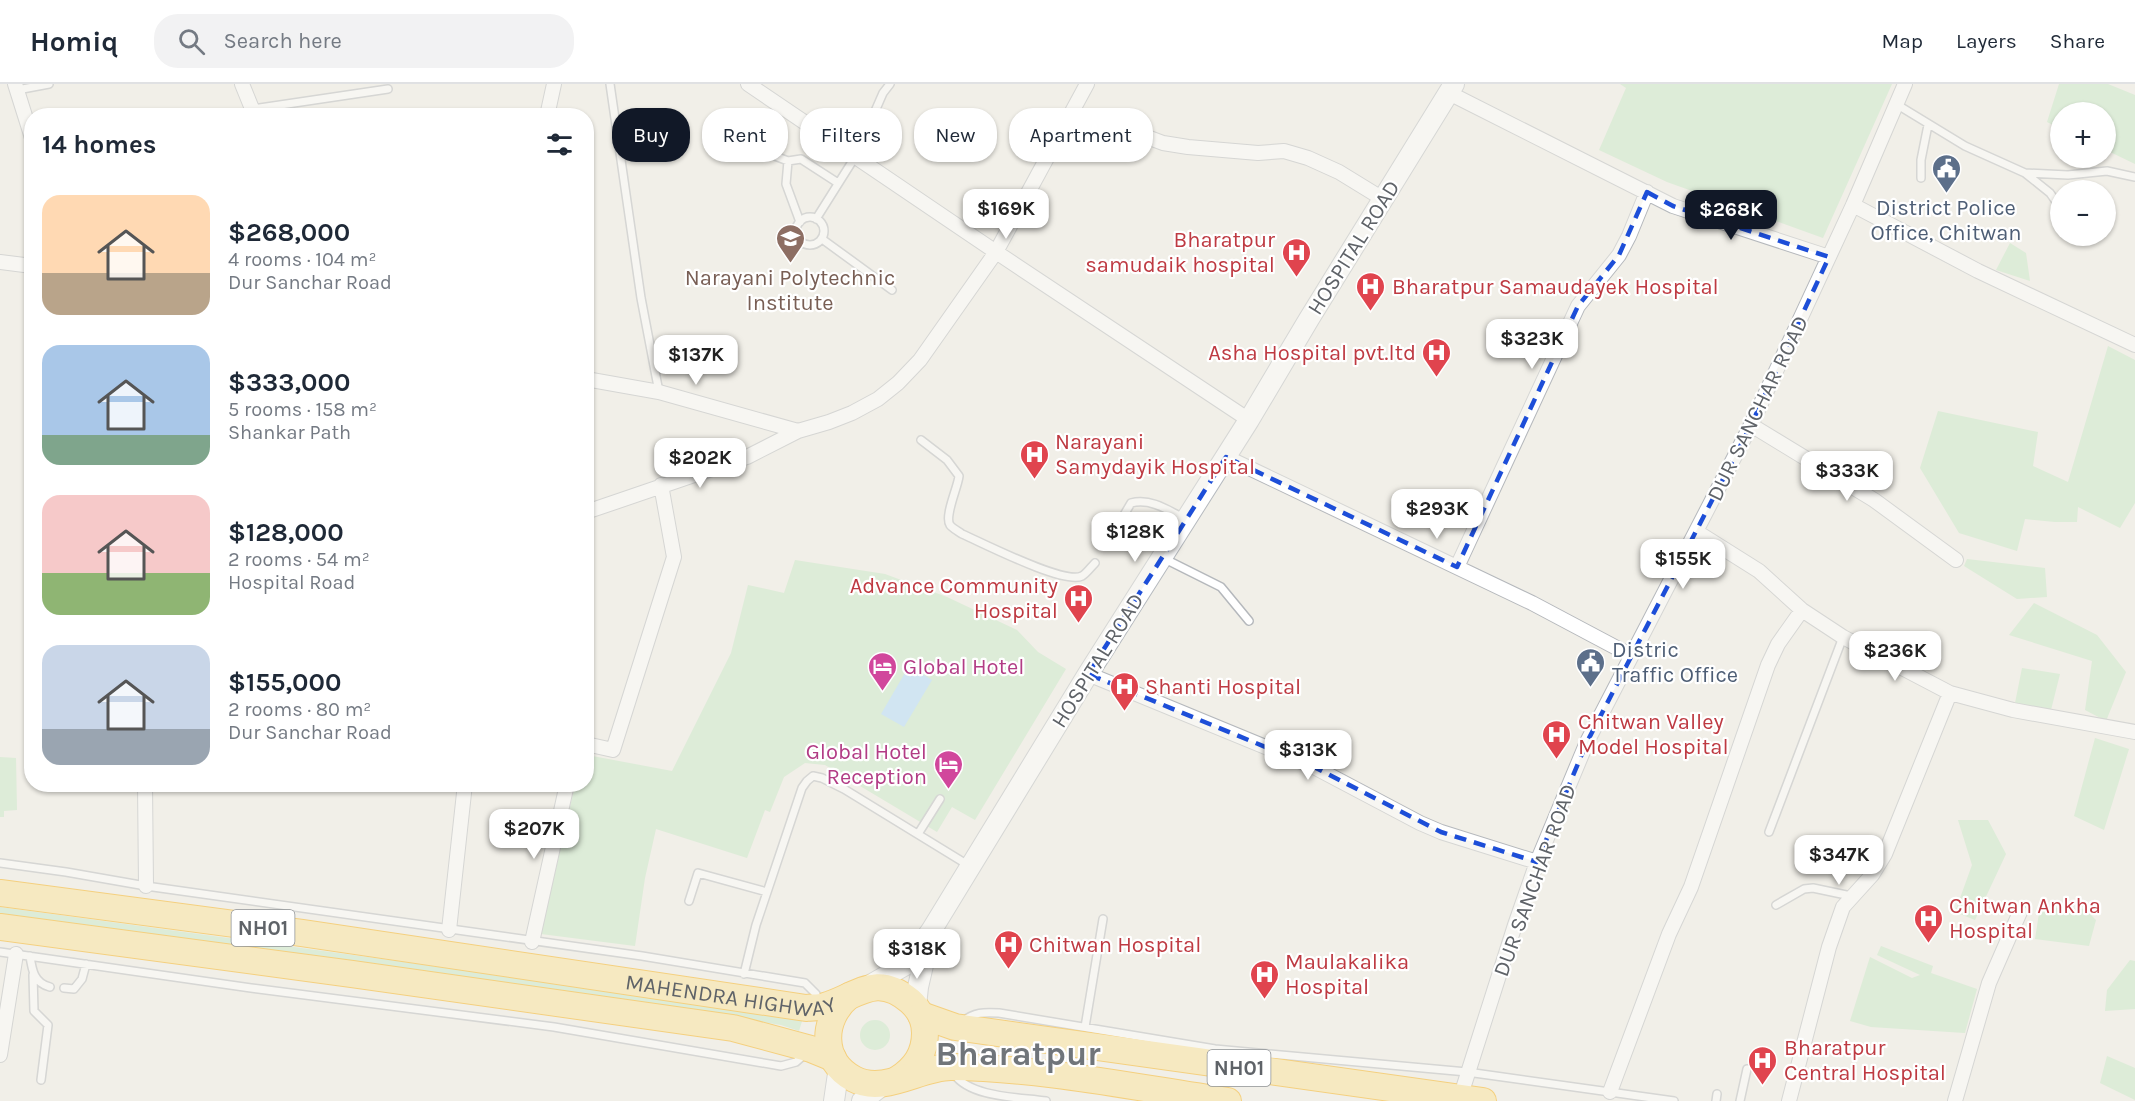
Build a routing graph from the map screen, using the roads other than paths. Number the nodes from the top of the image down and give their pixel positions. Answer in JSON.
{"nodes":[{"id":1,"x":49,"y":84,"type":"edge"},
{"id":2,"x":243,"y":84,"type":"edge"},
{"id":3,"x":554,"y":84,"type":"edge"},
{"id":4,"x":610,"y":84,"type":"edge"},
{"id":5,"x":748,"y":84,"type":"edge"},
{"id":6,"x":890,"y":84,"type":"edge"},
{"id":7,"x":1087,"y":84,"type":"edge"},
{"id":8,"x":1905,"y":84,"type":"edge"},
{"id":9,"x":16,"y":87,"type":"edge"},
{"id":10,"x":388,"y":89,"type":"dead end"},
{"id":11,"x":1452,"y":89,"type":"edge"},
{"id":12,"x":1896,"y":104,"type":"junction"},
{"id":13,"x":252,"y":108,"type":"edge"},
{"id":14,"x":277,"y":108,"type":"edge"},
{"id":15,"x":550,"y":108,"type":"edge"},
{"id":16,"x":876,"y":108,"type":"edge"},
{"id":17,"x":24,"y":112,"type":"edge"},
{"id":18,"x":800,"y":119,"type":"edge"},
{"id":19,"x":1928,"y":125,"type":"junction"},
{"id":20,"x":1153,"y":139,"type":"edge"},
{"id":21,"x":788,"y":161,"type":"edge"},
{"id":22,"x":788,"y":162,"type":"edge"},
{"id":23,"x":852,"y":162,"type":"edge"},
{"id":24,"x":862,"y":162,"type":"edge"},
{"id":25,"x":2025,"y":173,"type":"junction"},
{"id":26,"x":2135,"y":177,"type":"edge"},
{"id":27,"x":1921,"y":178,"type":"dead end"},
{"id":28,"x":838,"y":183,"type":"junction"},
{"id":29,"x":1647,"y":192,"type":"junction"},
{"id":30,"x":2050,"y":193,"type":"edge"},
{"id":31,"x":1383,"y":199,"type":"junction"},
{"id":32,"x":1853,"y":205,"type":"junction"},
{"id":33,"x":816,"y":219,"type":"junction"},
{"id":34,"x":800,"y":222,"type":"junction"},
{"id":35,"x":822,"y":239,"type":"junction"},
{"id":36,"x":996,"y":252,"type":"junction"},
{"id":37,"x":1829,"y":257,"type":"junction"},
{"id":38,"x":0,"y":262,"type":"edge"},
{"id":39,"x":24,"y":265,"type":"edge"},
{"id":40,"x":892,"y":290,"type":"dead end"},
{"id":41,"x":2135,"y":345,"type":"edge"},
{"id":42,"x":594,"y":380,"type":"edge"},
{"id":43,"x":658,"y":392,"type":"junction"},
{"id":44,"x":1249,"y":420,"type":"junction"},
{"id":45,"x":1751,"y":425,"type":"junction"},
{"id":46,"x":798,"y":431,"type":"junction"},
{"id":47,"x":921,"y":440,"type":"dead end"},
{"id":48,"x":1226,"y":457,"type":"junction"},
{"id":49,"x":661,"y":485,"type":"junction"},
{"id":50,"x":594,"y":509,"type":"edge"},
{"id":51,"x":1185,"y":519,"type":"junction"},
{"id":52,"x":1697,"y":532,"type":"junction"},
{"id":53,"x":1110,"y":539,"type":"dead end"},
{"id":54,"x":1161,"y":557,"type":"junction"},
{"id":55,"x":1956,"y":560,"type":"dead end"},
{"id":56,"x":1095,"y":563,"type":"dead end"},
{"id":57,"x":1458,"y":567,"type":"junction"},
{"id":58,"x":1802,"y":610,"type":"junction"},
{"id":59,"x":1249,"y":621,"type":"dead end"},
{"id":60,"x":1843,"y":637,"type":"junction"},
{"id":61,"x":1630,"y":656,"type":"junction"},
{"id":62,"x":1088,"y":674,"type":"junction"},
{"id":63,"x":1950,"y":693,"type":"junction"},
{"id":64,"x":2135,"y":732,"type":"edge"},
{"id":65,"x":594,"y":746,"type":"edge"},
{"id":66,"x":145,"y":792,"type":"edge"},
{"id":67,"x":464,"y":792,"type":"edge"},
{"id":68,"x":565,"y":792,"type":"edge"},
{"id":69,"x":940,"y":799,"type":"dead end"},
{"id":70,"x":1769,"y":832,"type":"dead end"},
{"id":71,"x":918,"y":834,"type":"junction"},
{"id":72,"x":1537,"y":862,"type":"junction"},
{"id":73,"x":0,"y":863,"type":"edge"},
{"id":74,"x":970,"y":866,"type":"junction"},
{"id":75,"x":146,"y":886,"type":"junction"},
{"id":76,"x":767,"y":892,"type":"junction"},
{"id":77,"x":0,"y":893,"type":"edge"},
{"id":78,"x":1851,"y":896,"type":"junction"},
{"id":79,"x":689,"y":901,"type":"dead end"},
{"id":80,"x":1776,"y":905,"type":"dead end"},
{"id":81,"x":2020,"y":912,"type":"dead end"},
{"id":82,"x":21,"y":916,"type":"edge"},
{"id":83,"x":1102,"y":920,"type":"dead end"},
{"id":84,"x":449,"y":930,"type":"junction"},
{"id":85,"x":931,"y":931,"type":"junction"},
{"id":86,"x":532,"y":942,"type":"junction"},
{"id":87,"x":0,"y":952,"type":"edge"},
{"id":88,"x":16,"y":954,"type":"junction"},
{"id":89,"x":30,"y":956,"type":"junction"},
{"id":90,"x":86,"y":964,"type":"junction"},
{"id":91,"x":744,"y":974,"type":"junction"},
{"id":92,"x":33,"y":975,"type":"junction"},
{"id":93,"x":50,"y":987,"type":"dead end"},
{"id":94,"x":64,"y":988,"type":"dead end"},
{"id":95,"x":859,"y":990,"type":"junction"},
{"id":96,"x":820,"y":1007,"type":"junction"},
{"id":97,"x":918,"y":1011,"type":"junction"},
{"id":98,"x":955,"y":1027,"type":"junction"},
{"id":99,"x":1085,"y":1027,"type":"junction"},
{"id":100,"x":0,"y":1054,"type":"edge"},
{"id":101,"x":828,"y":1058,"type":"junction"},
{"id":102,"x":949,"y":1067,"type":"junction"},
{"id":103,"x":1747,"y":1069,"type":"dead end"},
{"id":104,"x":1467,"y":1072,"type":"junction"},
{"id":105,"x":41,"y":1080,"type":"dead end"},
{"id":106,"x":891,"y":1082,"type":"junction"},
{"id":107,"x":1610,"y":1092,"type":"junction"},
{"id":108,"x":1471,"y":1099,"type":"edge"},
{"id":109,"x":834,"y":1101,"type":"edge"},
{"id":110,"x":862,"y":1101,"type":"edge"},
{"id":111,"x":1046,"y":1101,"type":"edge"},
{"id":112,"x":1228,"y":1101,"type":"edge"},
{"id":113,"x":1674,"y":1101,"type":"edge"},
{"id":114,"x":1740,"y":1101,"type":"edge"},
{"id":115,"x":1789,"y":1101,"type":"edge"},
{"id":116,"x":1955,"y":1101,"type":"edge"}],
"edges":[{"from":1,"to":9,"type":"lane"},
{"from":2,"to":13,"type":"street"},
{"from":3,"to":15,"type":"street"},
{"from":4,"to":43,"type":"lane"},
{"from":5,"to":18,"type":"street"},
{"from":6,"to":16,"type":"lane"},
{"from":7,"to":36,"type":"street"},
{"from":8,"to":12,"type":"street","name":"DUR SANCHAR ROAD"},
{"from":9,"to":17,"type":"street"},
{"from":10,"to":14,"type":"lane"},
{"from":11,"to":29,"type":"street"},
{"from":11,"to":31,"type":"street","name":"HOSPITAL ROAD"},
{"from":12,"to":19,"type":"lane"},
{"from":12,"to":32,"type":"street","name":"DUR SANCHAR ROAD"},
{"from":19,"to":25,"type":"lane"},
{"from":19,"to":27,"type":"lane"},
{"from":20,"to":31,"type":"street"},
{"from":21,"to":28,"type":"lane"},
{"from":22,"to":34,"type":"lane"},
{"from":23,"to":28,"type":"lane"},
{"from":24,"to":36,"type":"street"},
{"from":25,"to":26,"type":"lane"},
{"from":25,"to":30,"type":"lane"},
{"from":28,"to":33,"type":"lane"},
{"from":29,"to":37,"type":"street"},
{"from":29,"to":57,"type":"street"},
{"from":31,"to":44,"type":"street","name":"HOSPITAL ROAD"},
{"from":32,"to":37,"type":"street","name":"DUR SANCHAR ROAD"},
{"from":32,"to":41,"type":"street"},
{"from":33,"to":34,"type":"lane"},
{"from":33,"to":35,"type":"lane"},
{"from":34,"to":35,"type":"lane"},
{"from":35,"to":40,"type":"lane"},
{"from":36,"to":44,"type":"street"},
{"from":36,"to":46,"type":"street"},
{"from":37,"to":45,"type":"street","name":"DUR SANCHAR ROAD"},
{"from":38,"to":39,"type":"street"},
{"from":42,"to":43,"type":"street"},
{"from":43,"to":46,"type":"street"},
{"from":44,"to":48,"type":"street","name":"HOSPITAL ROAD"},
{"from":45,"to":52,"type":"street","name":"DUR SANCHAR ROAD"},
{"from":45,"to":55,"type":"street"},
{"from":46,"to":49,"type":"street"},
{"from":47,"to":56,"type":"lane"},
{"from":48,"to":51,"type":"street","name":"HOSPITAL ROAD"},
{"from":48,"to":57,"type":"street"},
{"from":49,"to":50,"type":"street"},
{"from":49,"to":65,"type":"street"},
{"from":51,"to":53,"type":"lane"},
{"from":51,"to":54,"type":"street","name":"HOSPITAL ROAD"},
{"from":52,"to":58,"type":"street"},
{"from":52,"to":61,"type":"street","name":"DUR SANCHAR ROAD"},
{"from":54,"to":59,"type":"lane"},
{"from":54,"to":62,"type":"street","name":"HOSPITAL ROAD"},
{"from":57,"to":61,"type":"street"},
{"from":58,"to":60,"type":"street"},
{"from":58,"to":107,"type":"street"},
{"from":60,"to":63,"type":"street"},
{"from":60,"to":70,"type":"lane"},
{"from":61,"to":72,"type":"street","name":"DUR SANCHAR ROAD"},
{"from":62,"to":72,"type":"street"},
{"from":62,"to":74,"type":"street","name":"HOSPITAL ROAD"},
{"from":63,"to":64,"type":"street"},
{"from":63,"to":78,"type":"street"},
{"from":66,"to":75,"type":"street"},
{"from":67,"to":84,"type":"street"},
{"from":68,"to":86,"type":"street"},
{"from":69,"to":71,"type":"lane"},
{"from":71,"to":74,"type":"lane"},
{"from":71,"to":76,"type":"lane"},
{"from":72,"to":104,"type":"street","name":"DUR SANCHAR ROAD"},
{"from":73,"to":75,"type":"lane"},
{"from":74,"to":85,"type":"street","name":"HOSPITAL ROAD"},
{"from":75,"to":84,"type":"lane"},
{"from":76,"to":79,"type":"lane"},
{"from":76,"to":91,"type":"lane"},
{"from":77,"to":82,"type":"highway","name":"MAHENDRA HIGHWAY","number":"NH01"},
{"from":78,"to":80,"type":"lane"},
{"from":78,"to":115,"type":"street"},
{"from":81,"to":116,"type":"street"},
{"from":82,"to":96,"type":"highway","name":"MAHENDRA HIGHWAY","number":"NH01"},
{"from":82,"to":101,"type":"highway","name":"MAHENDRA HIGHWAY","number":"NH01"},
{"from":83,"to":99,"type":"lane"},
{"from":84,"to":86,"type":"lane"},
{"from":85,"to":95,"type":"street","name":"HOSPITAL ROAD"},
{"from":85,"to":97,"type":"street","name":"HOSPITAL ROAD"},
{"from":86,"to":91,"type":"lane"},
{"from":87,"to":88,"type":"lane"},
{"from":88,"to":89,"type":"lane"},
{"from":88,"to":100,"type":"street"},
{"from":89,"to":90,"type":"lane"},
{"from":89,"to":92,"type":"lane"},
{"from":90,"to":94,"type":"lane"},
{"from":90,"to":101,"type":"lane"},
{"from":91,"to":96,"type":"lane"},
{"from":92,"to":93,"type":"lane"},
{"from":92,"to":105,"type":"lane"},
{"from":95,"to":96,"type":"highway","name":"MAHENDRA HIGHWAY","number":"NH01"},
{"from":95,"to":97,"type":"highway","name":"MAHENDRA HIGHWAY","number":"NH01"},
{"from":95,"to":101,"type":"highway"},
{"from":97,"to":98,"type":"highway","name":"MAHENDRA HIGHWAY","number":"NH01"},
{"from":97,"to":106,"type":"highway"},
{"from":98,"to":99,"type":"lane"},
{"from":98,"to":108,"type":"highway","name":"MAHENDRA HIGHWAY","number":"NH01"},
{"from":99,"to":104,"type":"lane"},
{"from":101,"to":106,"type":"highway","name":"MAHENDRA HIGHWAY","number":"NH01"},
{"from":101,"to":109,"type":"street"},
{"from":102,"to":106,"type":"highway","name":"MAHENDRA HIGHWAY","number":"NH01"},
{"from":102,"to":111,"type":"lane"},
{"from":102,"to":112,"type":"highway","name":"MAHENDRA HIGHWAY","number":"NH01"},
{"from":103,"to":114,"type":"lane"},
{"from":104,"to":107,"type":"lane"},
{"from":104,"to":108,"type":"street","name":"DUR SANCHAR ROAD"},
{"from":106,"to":110,"type":"street"},
{"from":107,"to":113,"type":"lane"}]}
